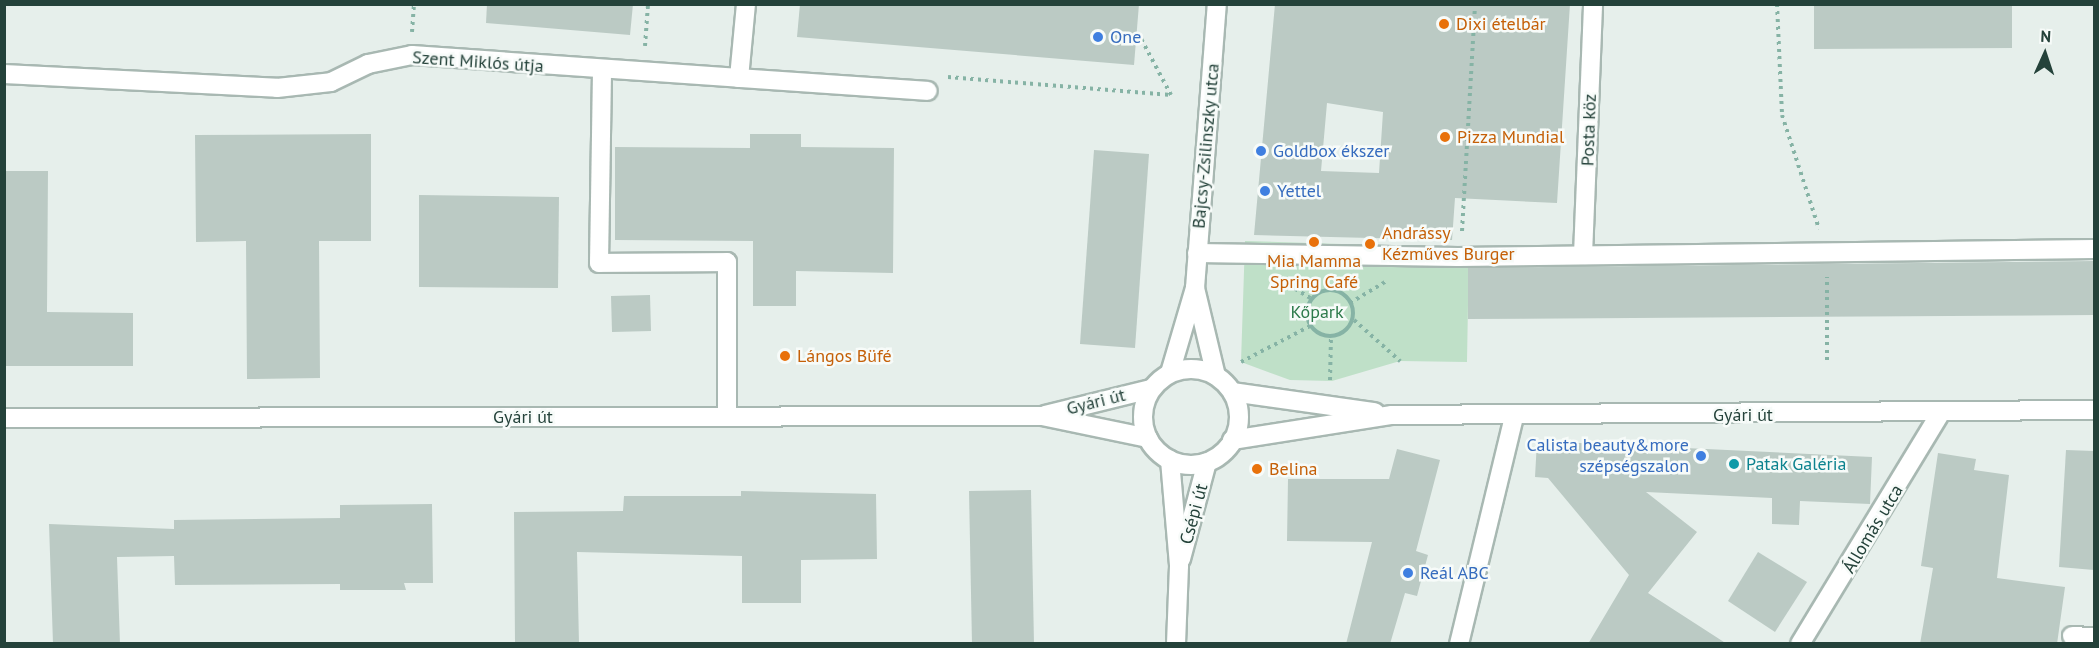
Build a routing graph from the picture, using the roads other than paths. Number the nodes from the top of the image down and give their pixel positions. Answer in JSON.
{"nodes":[{"id":1,"x":746,"y":4,"type":"edge"},
{"id":2,"x":1217,"y":4,"type":"edge"},
{"id":3,"x":1593,"y":4,"type":"edge"},
{"id":4,"x":602,"y":72,"type":"junction"},
{"id":5,"x":4,"y":74,"type":"edge"},
{"id":6,"x":739,"y":78,"type":"junction"},
{"id":7,"x":934,"y":84,"type":"road end"},
{"id":8,"x":2094,"y":249,"type":"edge"},
{"id":9,"x":1197,"y":253,"type":"junction"},
{"id":10,"x":1583,"y":255,"type":"junction"},
{"id":11,"x":1195,"y":288,"type":"junction"},
{"id":12,"x":1170,"y":373,"type":"junction"},
{"id":13,"x":1216,"y":376,"type":"junction"},
{"id":14,"x":1151,"y":389,"type":"junction"},
{"id":15,"x":1232,"y":392,"type":"junction"},
{"id":16,"x":2094,"y":410,"type":"edge"},
{"id":17,"x":1941,"y":412,"type":"junction"},
{"id":18,"x":1392,"y":415,"type":"junction"},
{"id":19,"x":1042,"y":416,"type":"junction"},
{"id":20,"x":1514,"y":416,"type":"junction"},
{"id":21,"x":727,"y":417,"type":"junction"},
{"id":22,"x":4,"y":418,"type":"edge"},
{"id":23,"x":1148,"y":438,"type":"junction"},
{"id":24,"x":1232,"y":440,"type":"junction"},
{"id":25,"x":1170,"y":460,"type":"junction"},
{"id":26,"x":1207,"y":462,"type":"junction"},
{"id":27,"x":1179,"y":566,"type":"junction"},
{"id":28,"x":2072,"y":636,"type":"dead end"},
{"id":29,"x":2094,"y":637,"type":"edge"},
{"id":30,"x":1176,"y":644,"type":"edge"},
{"id":31,"x":1459,"y":644,"type":"edge"},
{"id":32,"x":1800,"y":644,"type":"edge"}],
"edges":[{"from":1,"to":6,"type":"street"},
{"from":2,"to":9,"type":"street","name":"Bajcsy-Zsilinszky utca"},
{"from":3,"to":10,"type":"street","name":"Posta köz"},
{"from":4,"to":5,"type":"street","name":"Szent Miklós útja"},
{"from":4,"to":6,"type":"street","name":"Szent Miklós útja"},
{"from":4,"to":21,"type":"street"},
{"from":6,"to":7,"type":"street","name":"Szent Miklós útja"},
{"from":8,"to":10,"type":"street"},
{"from":9,"to":10,"type":"street"},
{"from":9,"to":11,"type":"street","name":"Bajcsy-Zsilinszky utca"},
{"from":11,"to":12,"type":"street","name":"Bajcsy-Zsilinszky utca"},
{"from":11,"to":13,"type":"street","name":"Bajcsy-Zsilinszky utca"},
{"from":12,"to":13,"type":"street"},
{"from":12,"to":14,"type":"street"},
{"from":13,"to":15,"type":"street"},
{"from":14,"to":19,"type":"street","name":"Gyári út"},
{"from":14,"to":23,"type":"street"},
{"from":15,"to":18,"type":"street","name":"Gyári út"},
{"from":15,"to":24,"type":"street"},
{"from":16,"to":17,"type":"street","name":"Gyári út"},
{"from":17,"to":20,"type":"street","name":"Gyári út"},
{"from":17,"to":32,"type":"street","name":"Állomás utca"},
{"from":18,"to":20,"type":"street","name":"Gyári út"},
{"from":18,"to":24,"type":"street","name":"Gyári út"},
{"from":19,"to":21,"type":"street","name":"Gyári út"},
{"from":19,"to":23,"type":"street","name":"Gyári út"},
{"from":20,"to":31,"type":"street"},
{"from":21,"to":22,"type":"street","name":"Gyári út"},
{"from":23,"to":25,"type":"street"},
{"from":24,"to":26,"type":"street"},
{"from":25,"to":26,"type":"street"},
{"from":25,"to":27,"type":"street","name":"Csépi út"},
{"from":26,"to":27,"type":"street","name":"Csépi út"},
{"from":27,"to":30,"type":"street","name":"Csépi út"},
{"from":28,"to":29,"type":"street"}]}
